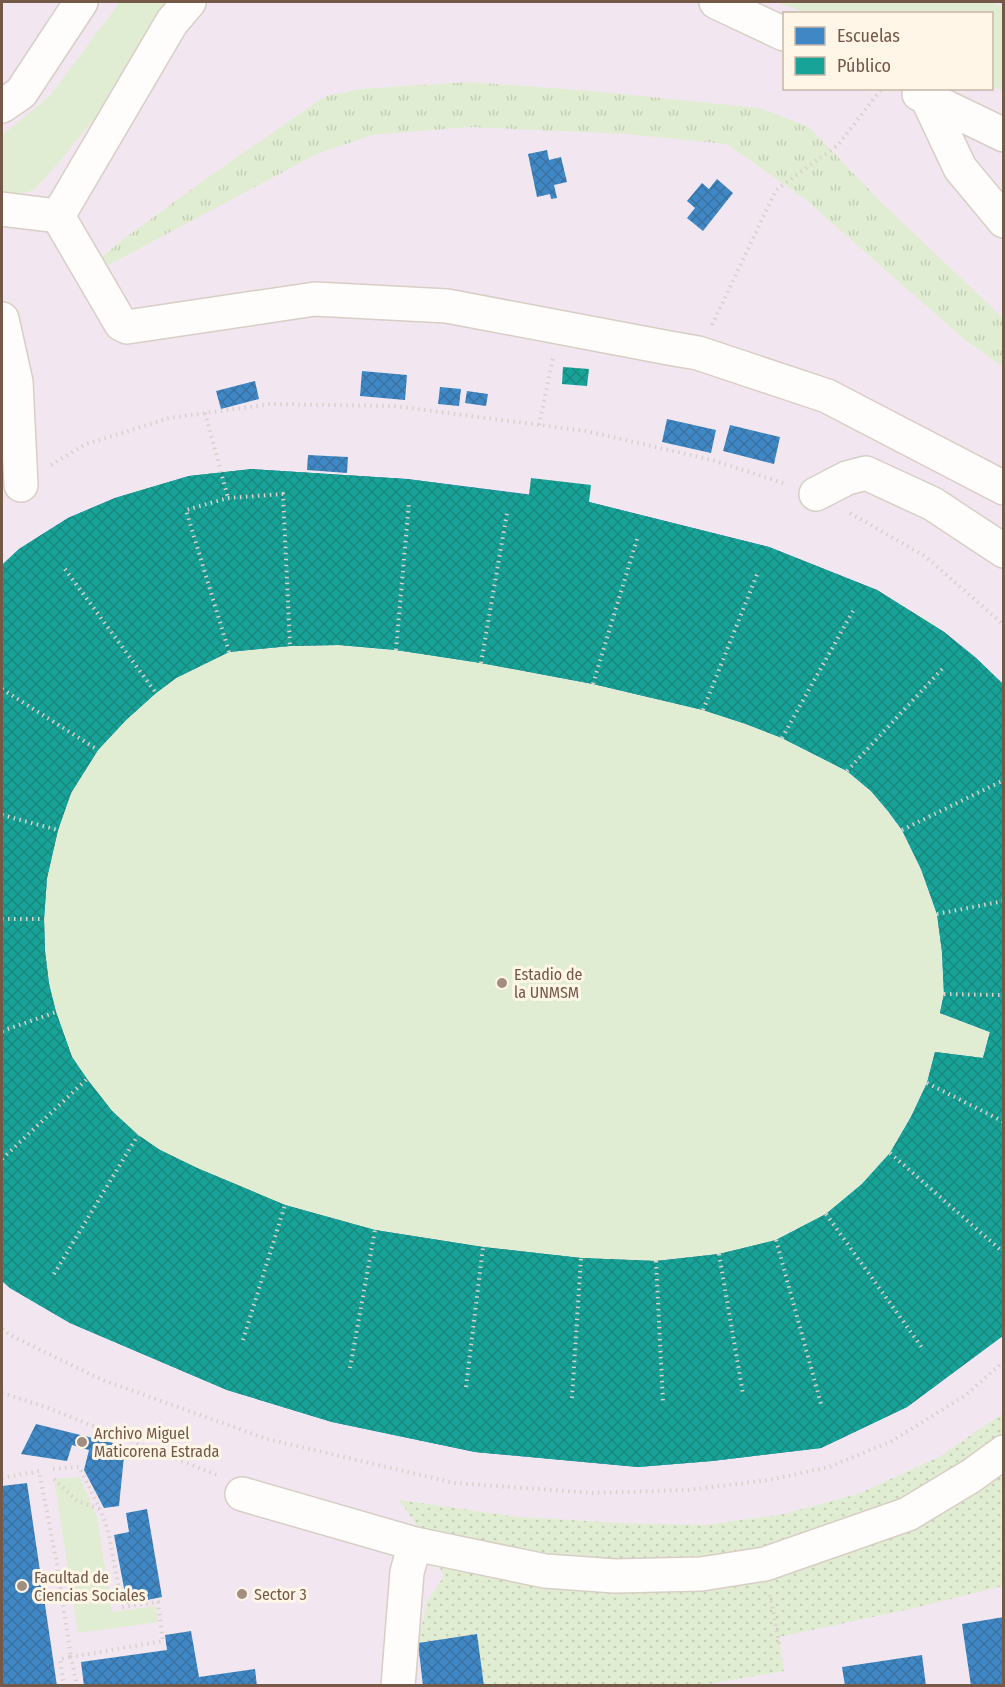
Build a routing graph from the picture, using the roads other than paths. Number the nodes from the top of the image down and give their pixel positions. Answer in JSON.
{"nodes":[{"id":1,"x":81,"y":2,"type":"edge"},
{"id":2,"x":189,"y":2,"type":"edge"},
{"id":3,"x":716,"y":2,"type":"edge"},
{"id":4,"x":783,"y":34,"type":"edge"},
{"id":5,"x":917,"y":93,"type":"edge"},
{"id":6,"x":8,"y":98,"type":"edge"},
{"id":7,"x":1004,"y":135,"type":"edge"},
{"id":8,"x":2,"y":209,"type":"edge"},
{"id":9,"x":58,"y":216,"type":"junction"},
{"id":10,"x":1004,"y":221,"type":"edge"},
{"id":11,"x":2,"y":319,"type":"edge"},
{"id":12,"x":21,"y":485,"type":"road end"},
{"id":13,"x":1004,"y":488,"type":"edge"},
{"id":14,"x":816,"y":494,"type":"road end"},
{"id":15,"x":1004,"y":552,"type":"edge"},
{"id":16,"x":1004,"y":1452,"type":"edge"},
{"id":17,"x":242,"y":1494,"type":"road end"},
{"id":18,"x":415,"y":1544,"type":"junction"},
{"id":19,"x":398,"y":1686,"type":"edge"}],
"edges":[{"from":1,"to":6,"type":"street"},
{"from":2,"to":9,"type":"street"},
{"from":3,"to":4,"type":"street"},
{"from":5,"to":7,"type":"street"},
{"from":5,"to":10,"type":"street"},
{"from":8,"to":9,"type":"street"},
{"from":9,"to":13,"type":"street"},
{"from":11,"to":12,"type":"street"},
{"from":14,"to":15,"type":"street"},
{"from":16,"to":18,"type":"street"},
{"from":17,"to":18,"type":"street"},
{"from":18,"to":19,"type":"street"}]}
